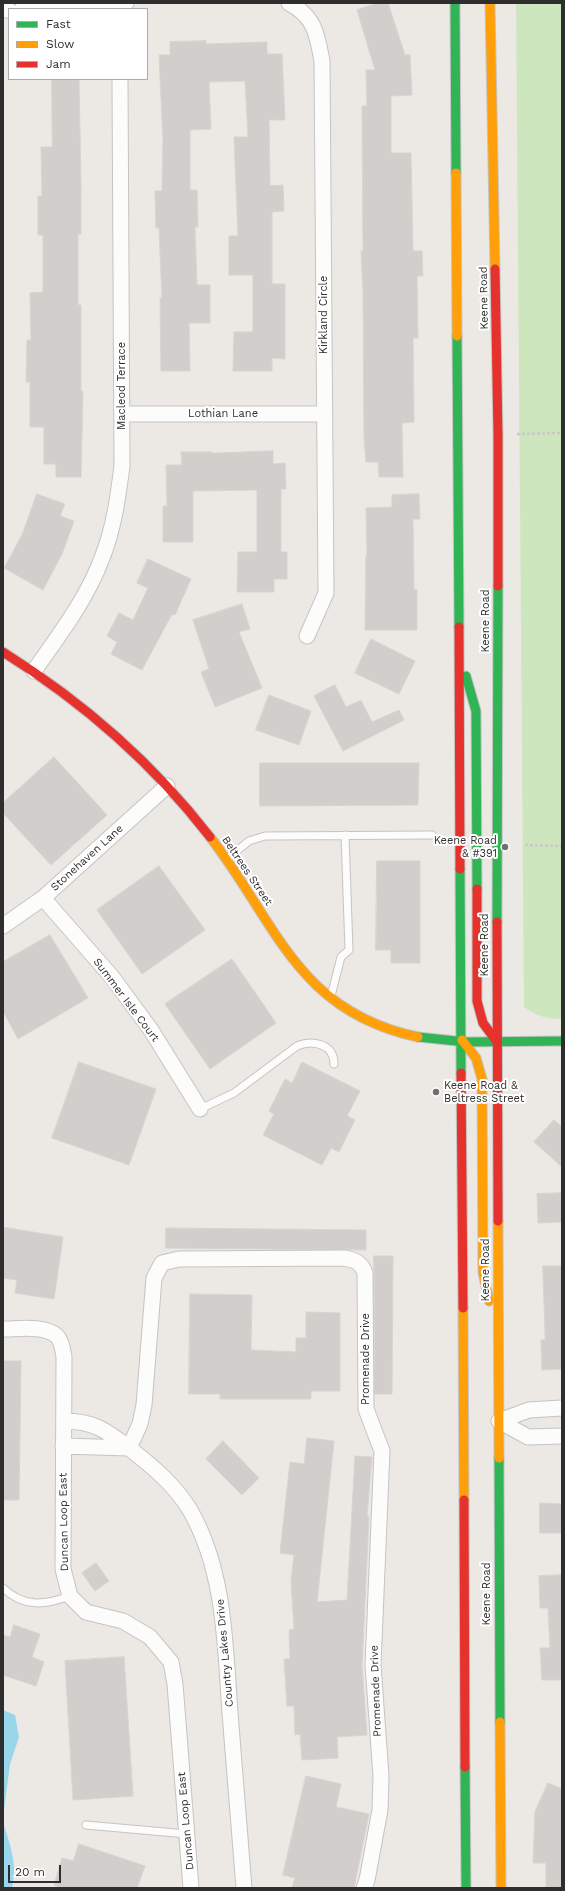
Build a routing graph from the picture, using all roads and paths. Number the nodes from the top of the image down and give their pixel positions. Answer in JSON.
{"nodes":[{"id":1,"x":119,"y":3,"type":"edge"},
{"id":2,"x":126,"y":3,"type":"edge"},
{"id":3,"x":289,"y":3,"type":"edge"},
{"id":4,"x":455,"y":3,"type":"edge"},
{"id":5,"x":490,"y":3,"type":"edge"},
{"id":6,"x":38,"y":8,"type":"edge"},
{"id":7,"x":120,"y":80,"type":"edge"},
{"id":8,"x":122,"y":414,"type":"junction"},
{"id":9,"x":324,"y":414,"type":"junction"},
{"id":10,"x":562,"y":433,"type":"edge"},
{"id":11,"x":498,"y":434,"type":"junction"},
{"id":12,"x":307,"y":636,"type":"dead end"},
{"id":13,"x":458,"y":646,"type":"junction"},
{"id":14,"x":3,"y":652,"type":"edge"},
{"id":15,"x":34,"y":671,"type":"junction"},
{"id":16,"x":167,"y":786,"type":"junction"},
{"id":17,"x":345,"y":835,"type":"junction"},
{"id":18,"x":432,"y":835,"type":"dead end"},
{"id":19,"x":525,"y":845,"type":"dead end"},
{"id":20,"x":562,"y":846,"type":"edge"},
{"id":21,"x":226,"y":859,"type":"junction"},
{"id":22,"x":42,"y":898,"type":"junction"},
{"id":23,"x":3,"y":926,"type":"edge"},
{"id":24,"x":330,"y":998,"type":"junction"},
{"id":25,"x":462,"y":1040,"type":"junction"},
{"id":26,"x":497,"y":1042,"type":"junction"},
{"id":27,"x":562,"y":1042,"type":"edge"},
{"id":28,"x":334,"y":1064,"type":"dead end"},
{"id":29,"x":200,"y":1109,"type":"joint"},
{"id":30,"x":3,"y":1329,"type":"edge"},
{"id":31,"x":498,"y":1340,"type":"junction"},
{"id":32,"x":562,"y":1408,"type":"edge"},
{"id":33,"x":64,"y":1421,"type":"junction"},
{"id":34,"x":499,"y":1421,"type":"junction"},
{"id":35,"x":562,"y":1436,"type":"edge"},
{"id":36,"x":63,"y":1446,"type":"junction"},
{"id":37,"x":129,"y":1448,"type":"junction"},
{"id":38,"x":3,"y":1588,"type":"edge"},
{"id":39,"x":70,"y":1596,"type":"junction"},
{"id":40,"x":86,"y":1825,"type":"dead end"},
{"id":41,"x":187,"y":1834,"type":"junction"},
{"id":42,"x":191,"y":1888,"type":"edge"},
{"id":43,"x":244,"y":1888,"type":"edge"},
{"id":44,"x":364,"y":1888,"type":"edge"},
{"id":45,"x":466,"y":1888,"type":"edge"},
{"id":46,"x":501,"y":1888,"type":"edge"}],
"edges":[{"from":1,"to":2,"type":"street"},
{"from":1,"to":6,"type":"street"},
{"from":3,"to":9,"type":"street","name":"Kirkland Circle"},
{"from":4,"to":13,"type":"main road","name":"Keene Road"},
{"from":5,"to":11,"type":"main road","name":"Keene Road"},
{"from":7,"to":8,"type":"street","name":"Macleod Terrace"},
{"from":8,"to":9,"type":"street","name":"Lothian Lane"},
{"from":8,"to":15,"type":"street","name":"Macleod Terrace"},
{"from":9,"to":12,"type":"street","name":"Kirkland Circle"},
{"from":10,"to":11,"type":"path"},
{"from":11,"to":26,"type":"main road","name":"Keene Road"},
{"from":13,"to":25,"type":"main road","name":"Keene Road"},
{"from":13,"to":26,"type":"main road"},
{"from":14,"to":15,"type":"main road","name":"Beltrees Street"},
{"from":15,"to":16,"type":"main road","name":"Beltrees Street"},
{"from":16,"to":21,"type":"main road","name":"Beltrees Street"},
{"from":16,"to":22,"type":"street","name":"Stonehaven Lane"},
{"from":17,"to":18,"type":"lane"},
{"from":17,"to":21,"type":"lane"},
{"from":17,"to":24,"type":"lane"},
{"from":19,"to":20,"type":"path"},
{"from":21,"to":24,"type":"main road","name":"Beltrees Street"},
{"from":22,"to":23,"type":"street","name":"Stonehaven Lane"},
{"from":22,"to":29,"type":"street","name":"Summer Isle Court"},
{"from":24,"to":25,"type":"main road","name":"Beltrees Street"},
{"from":25,"to":26,"type":"main road","name":"Beltrees Street"},
{"from":25,"to":31,"type":"main road"},
{"from":25,"to":45,"type":"main road","name":"Keene Road"},
{"from":26,"to":27,"type":"main road","name":"Beltrees Street"},
{"from":26,"to":31,"type":"main road","name":"Keene Road"},
{"from":28,"to":29,"type":"lane"},
{"from":30,"to":33,"type":"street","name":"Duncan Loop East"},
{"from":31,"to":34,"type":"main road","name":"Keene Road"},
{"from":32,"to":34,"type":"street"},
{"from":33,"to":36,"type":"street","name":"Duncan Loop East"},
{"from":33,"to":37,"type":"street","name":"Country Lakes Drive"},
{"from":34,"to":35,"type":"street"},
{"from":34,"to":46,"type":"main road","name":"Keene Road"},
{"from":36,"to":37,"type":"street"},
{"from":36,"to":39,"type":"street","name":"Duncan Loop East"},
{"from":37,"to":43,"type":"street","name":"Country Lakes Drive"},
{"from":37,"to":44,"type":"street","name":"Promenade Drive"},
{"from":38,"to":39,"type":"lane"},
{"from":39,"to":41,"type":"street","name":"Duncan Loop East"},
{"from":40,"to":41,"type":"lane"},
{"from":41,"to":42,"type":"street","name":"Duncan Loop East"}]}
